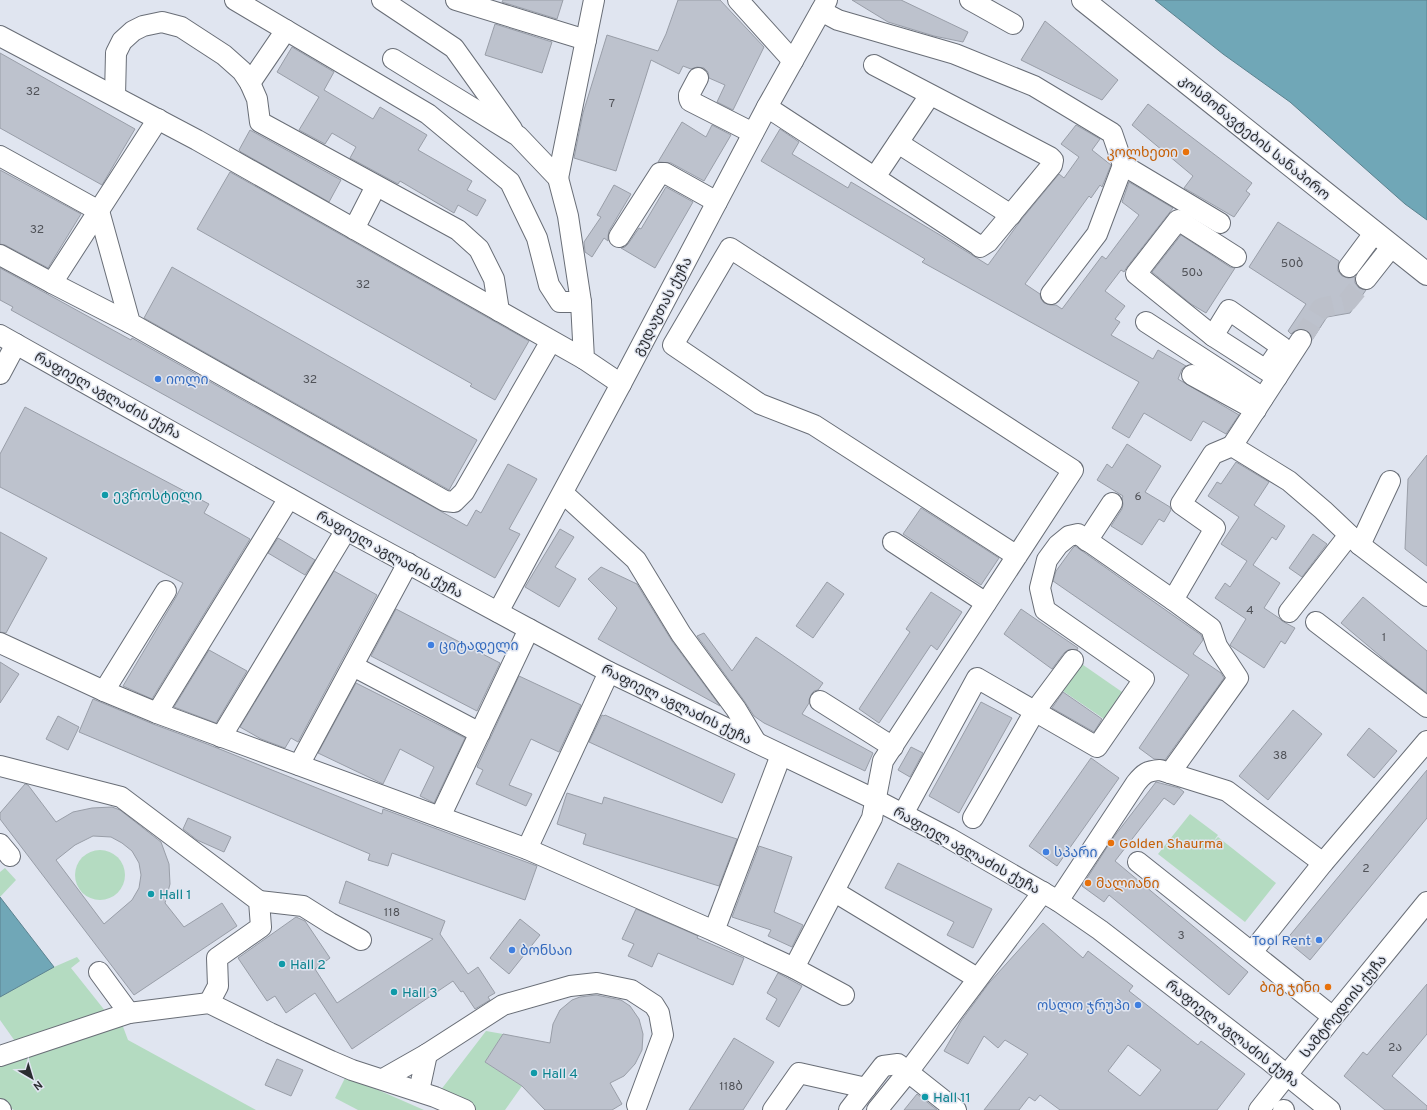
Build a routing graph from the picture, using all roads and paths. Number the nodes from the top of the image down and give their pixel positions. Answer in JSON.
{"nodes":[{"id":1,"x":235,"y":0,"type":"edge"},
{"id":2,"x":382,"y":0,"type":"edge"},
{"id":3,"x":456,"y":0,"type":"edge"},
{"id":4,"x":594,"y":0,"type":"edge"},
{"id":5,"x":738,"y":0,"type":"edge"},
{"id":6,"x":970,"y":0,"type":"edge"},
{"id":7,"x":1083,"y":0,"type":"edge"},
{"id":8,"x":824,"y":5,"type":"edge"},
{"id":9,"x":1013,"y":24,"type":"dead end"},
{"id":10,"x":286,"y":30,"type":"junction"},
{"id":11,"x":0,"y":36,"type":"edge"},
{"id":12,"x":586,"y":40,"type":"junction"},
{"id":13,"x":393,"y":58,"type":"dead end"},
{"id":14,"x":792,"y":61,"type":"junction"},
{"id":15,"x":874,"y":65,"type":"dead end"},
{"id":16,"x":698,"y":78,"type":"dead end"},
{"id":17,"x":250,"y":83,"type":"junction"},
{"id":18,"x":930,"y":95,"type":"junction"},
{"id":19,"x":115,"y":96,"type":"junction"},
{"id":20,"x":767,"y":107,"type":"junction"},
{"id":21,"x":158,"y":119,"type":"junction"},
{"id":22,"x":753,"y":133,"type":"junction"},
{"id":23,"x":518,"y":136,"type":"junction"},
{"id":24,"x":898,"y":143,"type":"junction"},
{"id":25,"x":0,"y":156,"type":"edge"},
{"id":26,"x":1123,"y":165,"type":"junction"},
{"id":27,"x":875,"y":177,"type":"junction"},
{"id":28,"x":558,"y":178,"type":"junction"},
{"id":29,"x":376,"y":186,"type":"junction"},
{"id":30,"x":717,"y":202,"type":"junction"},
{"id":31,"x":100,"y":211,"type":"junction"},
{"id":32,"x":1011,"y":215,"type":"junction"},
{"id":33,"x":1220,"y":223,"type":"dead end"},
{"id":34,"x":354,"y":229,"type":"junction"},
{"id":35,"x":1375,"y":232,"type":"junction"},
{"id":36,"x":619,"y":237,"type":"dead end"},
{"id":37,"x":1392,"y":246,"type":"junction"},
{"id":38,"x":0,"y":255,"type":"edge"},
{"id":39,"x":1236,"y":257,"type":"dead end"},
{"id":40,"x":1349,"y":267,"type":"tunnel mouth"},
{"id":41,"x":1427,"y":274,"type":"edge"},
{"id":42,"x":1366,"y":279,"type":"tunnel mouth"},
{"id":43,"x":52,"y":283,"type":"junction"},
{"id":44,"x":1052,"y":294,"type":"dead end"},
{"id":45,"x":581,"y":302,"type":"junction"},
{"id":46,"x":499,"y":311,"type":"junction"},
{"id":47,"x":1146,"y":322,"type":"dead end"},
{"id":48,"x":130,"y":323,"type":"junction"},
{"id":49,"x":1213,"y":336,"type":"junction"},
{"id":50,"x":8,"y":339,"type":"edge"},
{"id":51,"x":1301,"y":340,"type":"tunnel mouth"},
{"id":52,"x":551,"y":341,"type":"junction"},
{"id":53,"x":584,"y":359,"type":"junction"},
{"id":54,"x":0,"y":374,"type":"edge"},
{"id":55,"x":1272,"y":374,"type":"junction"},
{"id":56,"x":1192,"y":375,"type":"dead end"},
{"id":57,"x":621,"y":384,"type":"junction"},
{"id":58,"x":1259,"y":404,"type":"junction"},
{"id":59,"x":1232,"y":446,"type":"junction"},
{"id":60,"x":1390,"y":481,"type":"dead end"},
{"id":61,"x":563,"y":493,"type":"junction"},
{"id":62,"x":289,"y":498,"type":"junction"},
{"id":63,"x":1112,"y":503,"type":"dead end"},
{"id":64,"x":346,"y":530,"type":"junction"},
{"id":65,"x":1087,"y":540,"type":"junction"},
{"id":66,"x":1355,"y":540,"type":"junction"},
{"id":67,"x":893,"y":542,"type":"dead end"},
{"id":68,"x":1017,"y":556,"type":"junction"},
{"id":69,"x":408,"y":563,"type":"junction"},
{"id":70,"x":166,"y":591,"type":"dead end"},
{"id":71,"x":1427,"y":596,"type":"edge"},
{"id":72,"x":1173,"y":600,"type":"junction"},
{"id":73,"x":986,"y":603,"type":"junction"},
{"id":74,"x":498,"y":612,"type":"junction"},
{"id":75,"x":1289,"y":612,"type":"dead end"},
{"id":76,"x":1316,"y":622,"type":"dead end"},
{"id":77,"x":529,"y":629,"type":"junction"},
{"id":78,"x":0,"y":643,"type":"edge"},
{"id":79,"x":1073,"y":660,"type":"dead end"},
{"id":80,"x":353,"y":666,"type":"junction"},
{"id":81,"x":609,"y":672,"type":"junction"},
{"id":82,"x":104,"y":691,"type":"junction"},
{"id":83,"x":820,"y":701,"type":"dead end"},
{"id":84,"x":1427,"y":707,"type":"edge"},
{"id":85,"x":1035,"y":712,"type":"junction"},
{"id":86,"x":157,"y":713,"type":"junction"},
{"id":87,"x":480,"y":733,"type":"junction"},
{"id":88,"x":222,"y":737,"type":"junction"},
{"id":89,"x":1427,"y":741,"type":"edge"},
{"id":90,"x":756,"y":742,"type":"junction"},
{"id":91,"x":893,"y":747,"type":"junction"},
{"id":92,"x":781,"y":755,"type":"junction"},
{"id":93,"x":0,"y":766,"type":"edge"},
{"id":94,"x":299,"y":766,"type":"junction"},
{"id":95,"x":1170,"y":773,"type":"junction"},
{"id":96,"x":876,"y":800,"type":"junction"},
{"id":97,"x":903,"y":814,"type":"junction"},
{"id":98,"x":440,"y":817,"type":"junction"},
{"id":99,"x":973,"y":818,"type":"dead end"},
{"id":100,"x":527,"y":849,"type":"junction"},
{"id":101,"x":1138,"y":862,"type":"dead end"},
{"id":102,"x":1323,"y":863,"type":"junction"},
{"id":103,"x":835,"y":892,"type":"junction"},
{"id":104,"x":1050,"y":896,"type":"junction"},
{"id":105,"x":259,"y":901,"type":"junction"},
{"id":106,"x":1427,"y":902,"type":"edge"},
{"id":107,"x":714,"y":931,"type":"junction"},
{"id":108,"x":361,"y":940,"type":"dead end"},
{"id":109,"x":1252,"y":952,"type":"junction"},
{"id":110,"x":794,"y":968,"type":"junction"},
{"id":111,"x":99,"y":972,"type":"dead end"},
{"id":112,"x":977,"y":978,"type":"junction"},
{"id":113,"x":844,"y":995,"type":"dead end"},
{"id":114,"x":209,"y":1003,"type":"junction"},
{"id":115,"x":129,"y":1013,"type":"junction"},
{"id":116,"x":1333,"y":1017,"type":"junction"},
{"id":117,"x":427,"y":1054,"type":"junction"},
{"id":118,"x":0,"y":1056,"type":"edge"},
{"id":119,"x":908,"y":1072,"type":"junction"},
{"id":120,"x":1287,"y":1075,"type":"junction"},
{"id":121,"x":383,"y":1079,"type":"junction"},
{"id":122,"x":866,"y":1088,"type":"junction"},
{"id":123,"x":419,"y":1091,"type":"junction"},
{"id":124,"x":637,"y":1105,"type":"dead end"},
{"id":125,"x":465,"y":1110,"type":"edge"},
{"id":126,"x":773,"y":1110,"type":"edge"},
{"id":127,"x":850,"y":1110,"type":"edge"},
{"id":128,"x":877,"y":1110,"type":"edge"},
{"id":129,"x":956,"y":1110,"type":"edge"},
{"id":130,"x":1260,"y":1110,"type":"edge"},
{"id":131,"x":1330,"y":1110,"type":"edge"}],
"edges":[{"from":1,"to":10,"type":"street"},
{"from":2,"to":23,"type":"street"},
{"from":3,"to":12,"type":"street"},
{"from":4,"to":12,"type":"street"},
{"from":5,"to":14,"type":"street"},
{"from":6,"to":9,"type":"street"},
{"from":7,"to":35,"type":"main road","name":"კოსმონავტების სანაპირო"},
{"from":8,"to":14,"type":"street","name":"გუდაუთას ქუჩა"},
{"from":8,"to":26,"type":"street"},
{"from":10,"to":17,"type":"street"},
{"from":10,"to":45,"type":"street"},
{"from":11,"to":19,"type":"street"},
{"from":12,"to":28,"type":"street"},
{"from":13,"to":23,"type":"street"},
{"from":14,"to":20,"type":"street","name":"გუდაუთას ქუჩა"},
{"from":15,"to":18,"type":"street"},
{"from":16,"to":22,"type":"street"},
{"from":17,"to":19,"type":"street"},
{"from":17,"to":29,"type":"street"},
{"from":18,"to":24,"type":"street"},
{"from":18,"to":32,"type":"street"},
{"from":19,"to":21,"type":"street"},
{"from":20,"to":22,"type":"street","name":"გუდაუთას ქუჩა"},
{"from":20,"to":27,"type":"street"},
{"from":21,"to":31,"type":"street"},
{"from":21,"to":34,"type":"street"},
{"from":22,"to":30,"type":"street","name":"გუდაუთას ქუჩა"},
{"from":23,"to":28,"type":"street"},
{"from":24,"to":27,"type":"street"},
{"from":24,"to":32,"type":"street"},
{"from":25,"to":31,"type":"street"},
{"from":26,"to":33,"type":"street"},
{"from":26,"to":44,"type":"street"},
{"from":27,"to":32,"type":"street"},
{"from":28,"to":45,"type":"street"},
{"from":29,"to":34,"type":"street"},
{"from":29,"to":46,"type":"street"},
{"from":30,"to":36,"type":"street"},
{"from":30,"to":57,"type":"street","name":"გუდაუთას ქუჩა"},
{"from":31,"to":43,"type":"street"},
{"from":31,"to":48,"type":"street"},
{"from":34,"to":46,"type":"street"},
{"from":35,"to":37,"type":"main road","name":"კოსმონავტების სანაპირო"},
{"from":35,"to":40,"type":"street"},
{"from":37,"to":41,"type":"main road","name":"კოსმონავტების სანაპირო"},
{"from":37,"to":42,"type":"street"},
{"from":38,"to":43,"type":"street"},
{"from":39,"to":49,"type":"street"},
{"from":43,"to":48,"type":"street"},
{"from":45,"to":53,"type":"street"},
{"from":46,"to":52,"type":"street"},
{"from":47,"to":58,"type":"street"},
{"from":48,"to":52,"type":"street"},
{"from":49,"to":55,"type":"street"},
{"from":49,"to":55,"type":"street"},
{"from":50,"to":54,"type":"street"},
{"from":50,"to":62,"type":"street","name":"რაფიელ აგლაძის ქუჩა"},
{"from":51,"to":55,"type":"street"},
{"from":52,"to":53,"type":"street"},
{"from":53,"to":57,"type":"street"},
{"from":55,"to":58,"type":"street"},
{"from":56,"to":58,"type":"street"},
{"from":57,"to":61,"type":"street","name":"გუდაუთას ქუჩა"},
{"from":58,"to":59,"type":"street"},
{"from":59,"to":66,"type":"street"},
{"from":59,"to":72,"type":"street"},
{"from":60,"to":66,"type":"street"},
{"from":61,"to":74,"type":"street","name":"გუდაუთას ქუჩა"},
{"from":61,"to":90,"type":"street"},
{"from":62,"to":64,"type":"street","name":"რაფიელ აგლაძის ქუჩა"},
{"from":62,"to":86,"type":"street"},
{"from":63,"to":65,"type":"street"},
{"from":64,"to":69,"type":"street","name":"რაფიელ აგლაძის ქუჩა"},
{"from":64,"to":88,"type":"street"},
{"from":65,"to":72,"type":"street"},
{"from":65,"to":85,"type":"street"},
{"from":66,"to":71,"type":"street"},
{"from":66,"to":75,"type":"street"},
{"from":67,"to":73,"type":"street"},
{"from":68,"to":68,"type":"street"},
{"from":68,"to":73,"type":"street"},
{"from":69,"to":74,"type":"street","name":"რაფიელ აგლაძის ქუჩა"},
{"from":69,"to":80,"type":"street"},
{"from":70,"to":82,"type":"street"},
{"from":72,"to":95,"type":"street"},
{"from":73,"to":91,"type":"street"},
{"from":74,"to":77,"type":"street","name":"რაფიელ აგლაძის ქუჩა"},
{"from":76,"to":84,"type":"street"},
{"from":77,"to":81,"type":"street","name":"რაფიელ აგლაძის ქუჩა"},
{"from":77,"to":87,"type":"street"},
{"from":78,"to":82,"type":"street"},
{"from":79,"to":85,"type":"street"},
{"from":80,"to":87,"type":"street"},
{"from":80,"to":94,"type":"street"},
{"from":81,"to":90,"type":"street","name":"რაფიელ აგლაძის ქუჩა"},
{"from":81,"to":100,"type":"street"},
{"from":82,"to":86,"type":"street"},
{"from":83,"to":91,"type":"street"},
{"from":85,"to":97,"type":"street"},
{"from":85,"to":99,"type":"street"},
{"from":86,"to":88,"type":"street"},
{"from":87,"to":98,"type":"street"},
{"from":88,"to":94,"type":"street"},
{"from":89,"to":102,"type":"street"},
{"from":90,"to":92,"type":"street","name":"რაფიელ აგლაძის ქუჩა"},
{"from":91,"to":96,"type":"street"},
{"from":92,"to":96,"type":"street","name":"რაფიელ აგლაძის ქუჩა"},
{"from":92,"to":107,"type":"street"},
{"from":93,"to":105,"type":"street"},
{"from":94,"to":98,"type":"street"},
{"from":95,"to":102,"type":"street"},
{"from":95,"to":104,"type":"street"},
{"from":96,"to":97,"type":"street","name":"რაფიელ აგლაძის ქუჩა"},
{"from":96,"to":103,"type":"street"},
{"from":97,"to":104,"type":"street","name":"რაფიელ აგლაძის ქუჩა"},
{"from":98,"to":100,"type":"street"},
{"from":100,"to":107,"type":"street"},
{"from":101,"to":109,"type":"street"},
{"from":102,"to":109,"type":"street"},
{"from":103,"to":110,"type":"street"},
{"from":103,"to":112,"type":"street"},
{"from":104,"to":112,"type":"street"},
{"from":104,"to":120,"type":"street","name":"რაფიელ აგლაძის ქუჩა"},
{"from":105,"to":108,"type":"street"},
{"from":105,"to":114,"type":"street"},
{"from":106,"to":116,"type":"street","name":"სამტრედიის ქუჩა"},
{"from":107,"to":110,"type":"street"},
{"from":109,"to":116,"type":"street"},
{"from":110,"to":113,"type":"street"},
{"from":111,"to":115,"type":"street"},
{"from":112,"to":119,"type":"street"},
{"from":114,"to":115,"type":"street"},
{"from":114,"to":121,"type":"street"},
{"from":115,"to":118,"type":"street"},
{"from":116,"to":120,"type":"street","name":"სამტრედიის ქუჩა"},
{"from":117,"to":121,"type":"street"},
{"from":117,"to":123,"type":"street"},
{"from":117,"to":124,"type":"street"},
{"from":119,"to":122,"type":"street"},
{"from":119,"to":128,"type":"street"},
{"from":119,"to":129,"type":"street"},
{"from":120,"to":130,"type":"street","name":"სამტრედიის ქუჩა"},
{"from":120,"to":131,"type":"street","name":"რაფიელ აგლაძის ქუჩა"},
{"from":121,"to":123,"type":"street"},
{"from":122,"to":126,"type":"street"},
{"from":122,"to":127,"type":"street"},
{"from":123,"to":125,"type":"street"}]}
